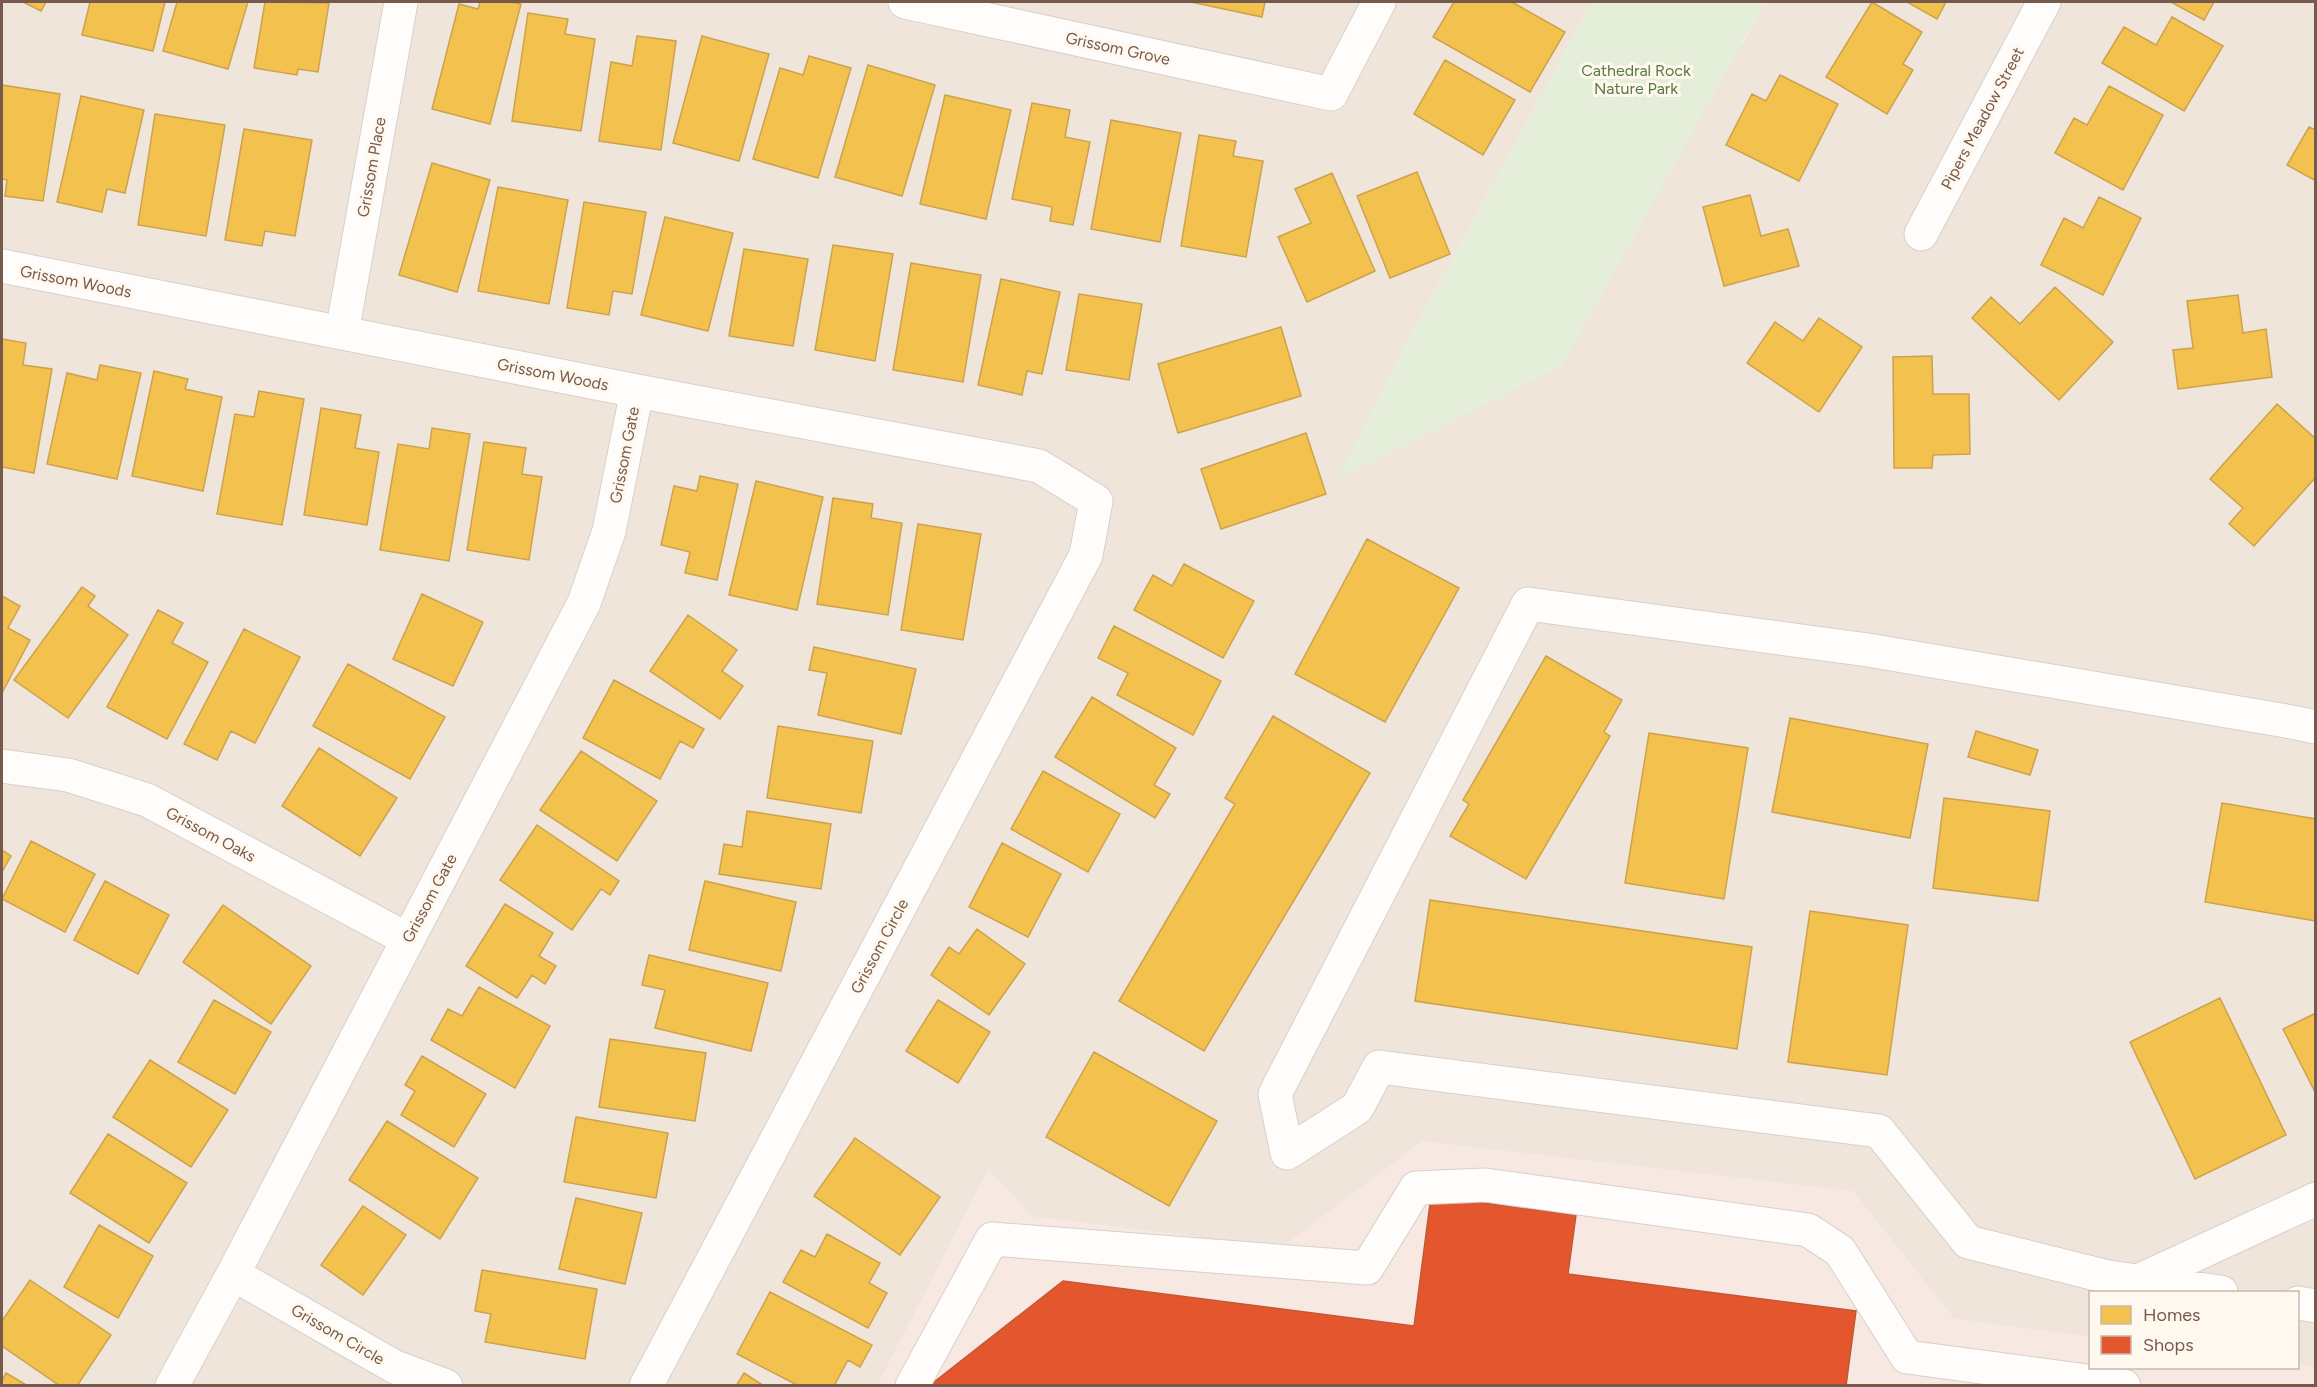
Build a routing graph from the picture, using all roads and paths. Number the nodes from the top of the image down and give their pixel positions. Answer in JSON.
{"nodes":[{"id":1,"x":401,"y":2,"type":"edge"},
{"id":2,"x":907,"y":2,"type":"edge"},
{"id":3,"x":1379,"y":2,"type":"edge"},
{"id":4,"x":2044,"y":2,"type":"edge"},
{"id":5,"x":1921,"y":234,"type":"dead end"},
{"id":6,"x":2,"y":266,"type":"edge"},
{"id":7,"x":342,"y":333,"type":"junction"},
{"id":8,"x":637,"y":391,"type":"junction"},
{"id":9,"x":1096,"y":501,"type":"joint"},
{"id":10,"x":2316,"y":728,"type":"edge"},
{"id":11,"x":2,"y":766,"type":"edge"},
{"id":12,"x":407,"y":939,"type":"junction"},
{"id":13,"x":2316,"y":1198,"type":"edge"},
{"id":14,"x":233,"y":1274,"type":"junction"},
{"id":15,"x":2138,"y":1281,"type":"junction"},
{"id":16,"x":2207,"y":1291,"type":"edge"},
{"id":17,"x":2299,"y":1303,"type":"edge"},
{"id":18,"x":2316,"y":1306,"type":"edge"},
{"id":19,"x":172,"y":1386,"type":"edge"},
{"id":20,"x":446,"y":1386,"type":"edge"},
{"id":21,"x":646,"y":1386,"type":"edge"},
{"id":22,"x":912,"y":1386,"type":"edge"},
{"id":23,"x":2124,"y":1386,"type":"edge"}],
"edges":[{"from":1,"to":7,"type":"street","name":"Grissom Place"},
{"from":2,"to":3,"type":"street","name":"Grissom Grove"},
{"from":4,"to":5,"type":"street","name":"Pipers Meadow Street"},
{"from":6,"to":7,"type":"street","name":"Grissom Woods"},
{"from":7,"to":8,"type":"street","name":"Grissom Woods"},
{"from":8,"to":9,"type":"street","name":"Grissom Woods"},
{"from":8,"to":12,"type":"street","name":"Grissom Gate"},
{"from":9,"to":21,"type":"street","name":"Grissom Circle"},
{"from":10,"to":15,"type":"street"},
{"from":11,"to":12,"type":"street","name":"Grissom Oaks"},
{"from":12,"to":14,"type":"street","name":"Grissom Gate"},
{"from":13,"to":15,"type":"street"},
{"from":14,"to":19,"type":"street","name":"Grissom Gate"},
{"from":14,"to":20,"type":"street","name":"Grissom Circle"},
{"from":15,"to":16,"type":"street"},
{"from":17,"to":18,"type":"street"},
{"from":22,"to":23,"type":"street"}]}
